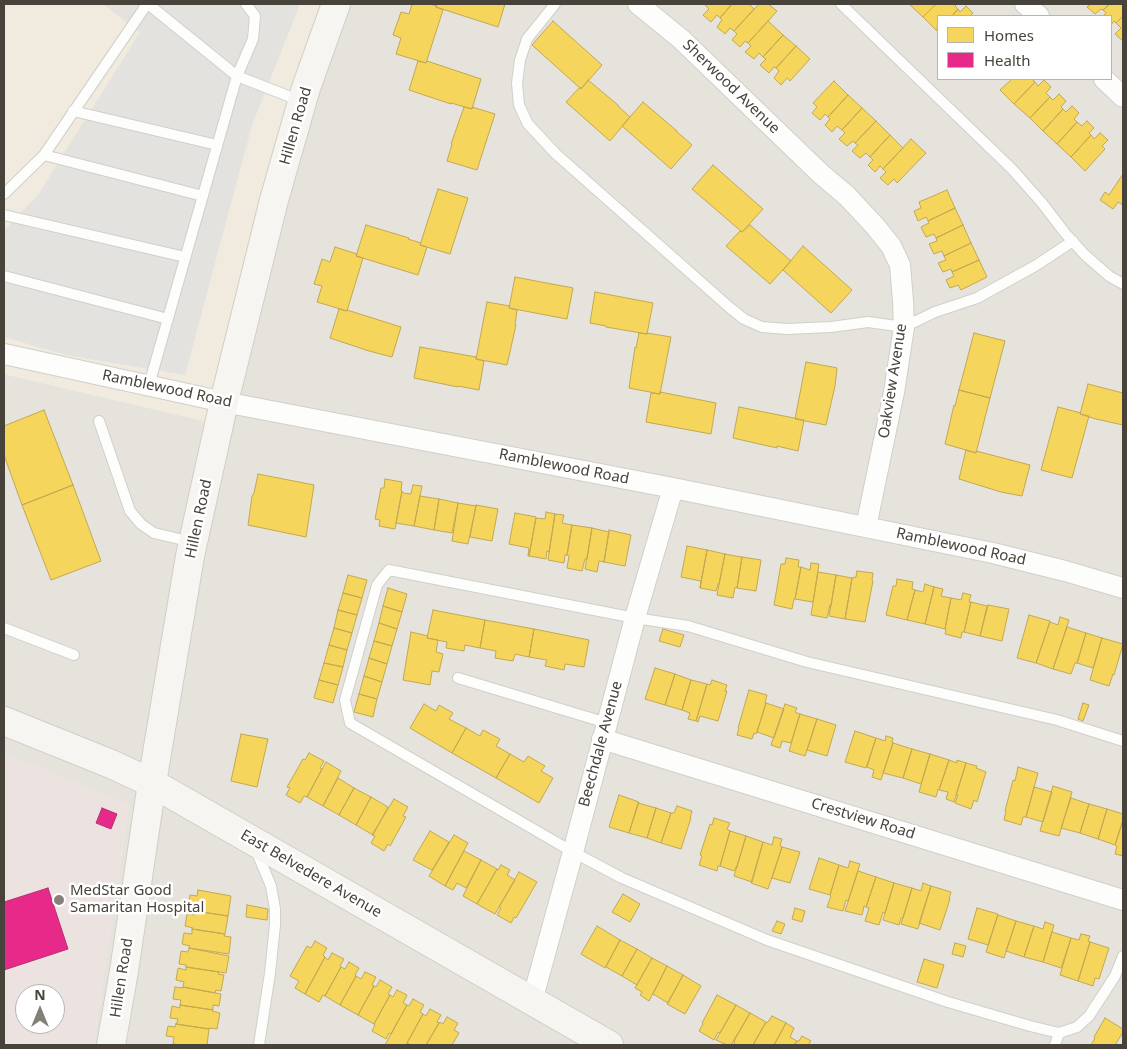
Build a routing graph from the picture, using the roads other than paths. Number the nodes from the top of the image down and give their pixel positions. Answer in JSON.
{"nodes":[{"id":1,"x":148,"y":4,"type":"edge"},
{"id":2,"x":246,"y":4,"type":"edge"},
{"id":3,"x":336,"y":4,"type":"edge"},
{"id":4,"x":555,"y":4,"type":"edge"},
{"id":5,"x":638,"y":4,"type":"edge"},
{"id":6,"x":841,"y":4,"type":"edge"},
{"id":7,"x":1026,"y":4,"type":"edge"},
{"id":8,"x":1038,"y":15,"type":"edge"},
{"id":9,"x":237,"y":76,"type":"junction"},
{"id":10,"x":1105,"y":80,"type":"edge"},
{"id":11,"x":1123,"y":97,"type":"edge"},
{"id":12,"x":302,"y":102,"type":"junction"},
{"id":13,"x":74,"y":111,"type":"junction"},
{"id":14,"x":217,"y":145,"type":"junction"},
{"id":15,"x":44,"y":155,"type":"junction"},
{"id":16,"x":821,"y":174,"type":"joint"},
{"id":17,"x":4,"y":194,"type":"edge"},
{"id":18,"x":203,"y":196,"type":"junction"},
{"id":19,"x":4,"y":215,"type":"edge"},
{"id":20,"x":1073,"y":241,"type":"junction"},
{"id":21,"x":185,"y":257,"type":"junction"},
{"id":22,"x":4,"y":276,"type":"edge"},
{"id":23,"x":1123,"y":284,"type":"edge"},
{"id":24,"x":168,"y":319,"type":"junction"},
{"id":25,"x":904,"y":327,"type":"junction"},
{"id":26,"x":4,"y":354,"type":"edge"},
{"id":27,"x":149,"y":385,"type":"junction"},
{"id":28,"x":224,"y":402,"type":"junction"},
{"id":29,"x":99,"y":421,"type":"dead end"},
{"id":30,"x":672,"y":488,"type":"junction"},
{"id":31,"x":866,"y":527,"type":"junction"},
{"id":32,"x":193,"y":543,"type":"junction"},
{"id":33,"x":1123,"y":588,"type":"edge"},
{"id":34,"x":635,"y":618,"type":"junction"},
{"id":35,"x":4,"y":628,"type":"edge"},
{"id":36,"x":74,"y":655,"type":"dead end"},
{"id":37,"x":458,"y":678,"type":"dead end"},
{"id":38,"x":4,"y":721,"type":"edge"},
{"id":39,"x":604,"y":731,"type":"junction"},
{"id":40,"x":1123,"y":741,"type":"edge"},
{"id":41,"x":152,"y":783,"type":"junction"},
{"id":42,"x":253,"y":841,"type":"junction"},
{"id":43,"x":573,"y":852,"type":"junction"},
{"id":44,"x":1123,"y":900,"type":"edge"},
{"id":45,"x":1123,"y":956,"type":"edge"},
{"id":46,"x":532,"y":1001,"type":"junction"},
{"id":47,"x":1059,"y":1033,"type":"junction"},
{"id":48,"x":111,"y":1045,"type":"edge"},
{"id":49,"x":259,"y":1045,"type":"edge"},
{"id":50,"x":609,"y":1045,"type":"edge"},
{"id":51,"x":1055,"y":1045,"type":"edge"}],
"edges":[{"from":1,"to":9,"type":"lane"},
{"from":1,"to":13,"type":"lane"},
{"from":2,"to":9,"type":"lane"},
{"from":3,"to":12,"type":"street","name":"Hillen Road"},
{"from":4,"to":25,"type":"lane"},
{"from":5,"to":16,"type":"street","name":"Sherwood Avenue"},
{"from":6,"to":20,"type":"lane"},
{"from":7,"to":8,"type":"street"},
{"from":9,"to":12,"type":"lane"},
{"from":9,"to":14,"type":"lane"},
{"from":10,"to":11,"type":"street"},
{"from":12,"to":28,"type":"street","name":"Hillen Road"},
{"from":13,"to":14,"type":"lane"},
{"from":13,"to":15,"type":"lane"},
{"from":14,"to":18,"type":"lane"},
{"from":15,"to":17,"type":"lane"},
{"from":15,"to":18,"type":"lane"},
{"from":16,"to":25,"type":"street","name":"Oakview Avenue"},
{"from":18,"to":21,"type":"lane"},
{"from":19,"to":21,"type":"lane"},
{"from":20,"to":23,"type":"lane"},
{"from":20,"to":25,"type":"lane"},
{"from":21,"to":24,"type":"lane"},
{"from":22,"to":24,"type":"lane"},
{"from":24,"to":27,"type":"lane"},
{"from":25,"to":31,"type":"street","name":"Oakview Avenue"},
{"from":26,"to":27,"type":"street","name":"Ramblewood Road"},
{"from":27,"to":28,"type":"street","name":"Ramblewood Road"},
{"from":28,"to":30,"type":"street","name":"Ramblewood Road"},
{"from":28,"to":32,"type":"street","name":"Hillen Road"},
{"from":29,"to":32,"type":"lane"},
{"from":30,"to":31,"type":"street","name":"Ramblewood Road"},
{"from":30,"to":34,"type":"street","name":"Beechdale Avenue"},
{"from":31,"to":33,"type":"street","name":"Ramblewood Road"},
{"from":32,"to":41,"type":"street","name":"Hillen Road"},
{"from":34,"to":39,"type":"street","name":"Beechdale Avenue"},
{"from":34,"to":40,"type":"lane"},
{"from":34,"to":43,"type":"lane"},
{"from":35,"to":36,"type":"lane"},
{"from":37,"to":39,"type":"lane"},
{"from":38,"to":41,"type":"street","name":"East Belvedere Avenue"},
{"from":39,"to":43,"type":"street","name":"Beechdale Avenue"},
{"from":39,"to":44,"type":"street","name":"Crestview Road"},
{"from":41,"to":42,"type":"street","name":"East Belvedere Avenue"},
{"from":41,"to":48,"type":"street","name":"Hillen Road"},
{"from":42,"to":46,"type":"street","name":"East Belvedere Avenue"},
{"from":42,"to":49,"type":"lane"},
{"from":43,"to":46,"type":"street","name":"Beechdale Avenue"},
{"from":43,"to":47,"type":"lane"},
{"from":45,"to":47,"type":"lane"},
{"from":46,"to":50,"type":"street","name":"East Belvedere Avenue"},
{"from":47,"to":51,"type":"lane"}]}
